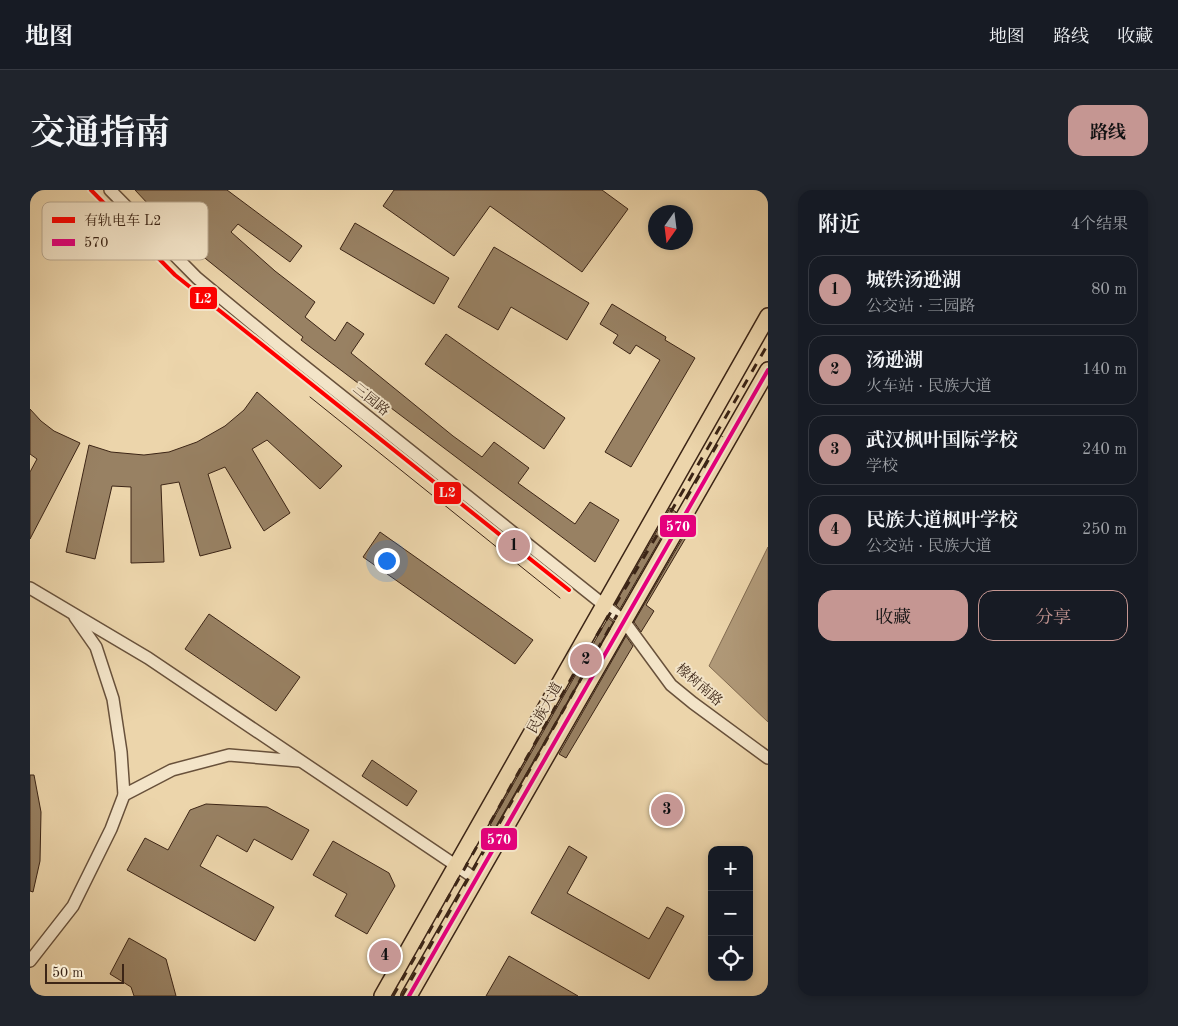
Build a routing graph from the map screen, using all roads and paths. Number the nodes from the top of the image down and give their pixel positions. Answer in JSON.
{"nodes":[{"id":1,"x":110,"y":190,"type":"edge"},
{"id":2,"x":122,"y":202,"type":"edge"},
{"id":3,"x":179,"y":260,"type":"edge"},
{"id":4,"x":768,"y":316,"type":"edge"},
{"id":5,"x":768,"y":370,"type":"edge"},
{"id":6,"x":30,"y":588,"type":"edge"},
{"id":7,"x":603,"y":605,"type":"junction"},
{"id":8,"x":73,"y":613,"type":"junction"},
{"id":9,"x":624,"y":622,"type":"junction"},
{"id":10,"x":768,"y":758,"type":"edge"},
{"id":11,"x":301,"y":761,"type":"junction"},
{"id":12,"x":124,"y":795,"type":"junction"},
{"id":13,"x":457,"y":866,"type":"junction"},
{"id":14,"x":476,"y":879,"type":"junction"},
{"id":15,"x":30,"y":961,"type":"edge"},
{"id":16,"x":382,"y":996,"type":"edge"},
{"id":17,"x":409,"y":996,"type":"edge"}],
"edges":[{"from":1,"to":2,"type":"street","name":"三园路"},
{"from":3,"to":7,"type":"street","name":"三园路"},
{"from":4,"to":7,"type":"main road","name":"民族大道"},
{"from":5,"to":9,"type":"main road","name":"民族大道"},
{"from":6,"to":8,"type":"street"},
{"from":7,"to":9,"type":"street","name":"三园路"},
{"from":7,"to":13,"type":"main road","name":"民族大道"},
{"from":8,"to":11,"type":"street"},
{"from":8,"to":12,"type":"street"},
{"from":9,"to":10,"type":"street","name":"橡树南路"},
{"from":9,"to":14,"type":"main road","name":"民族大道"},
{"from":11,"to":12,"type":"street"},
{"from":11,"to":13,"type":"street"},
{"from":12,"to":15,"type":"street"},
{"from":13,"to":14,"type":"street"},
{"from":13,"to":16,"type":"main road","name":"民族大道"},
{"from":14,"to":17,"type":"main road","name":"民族大道"}]}
